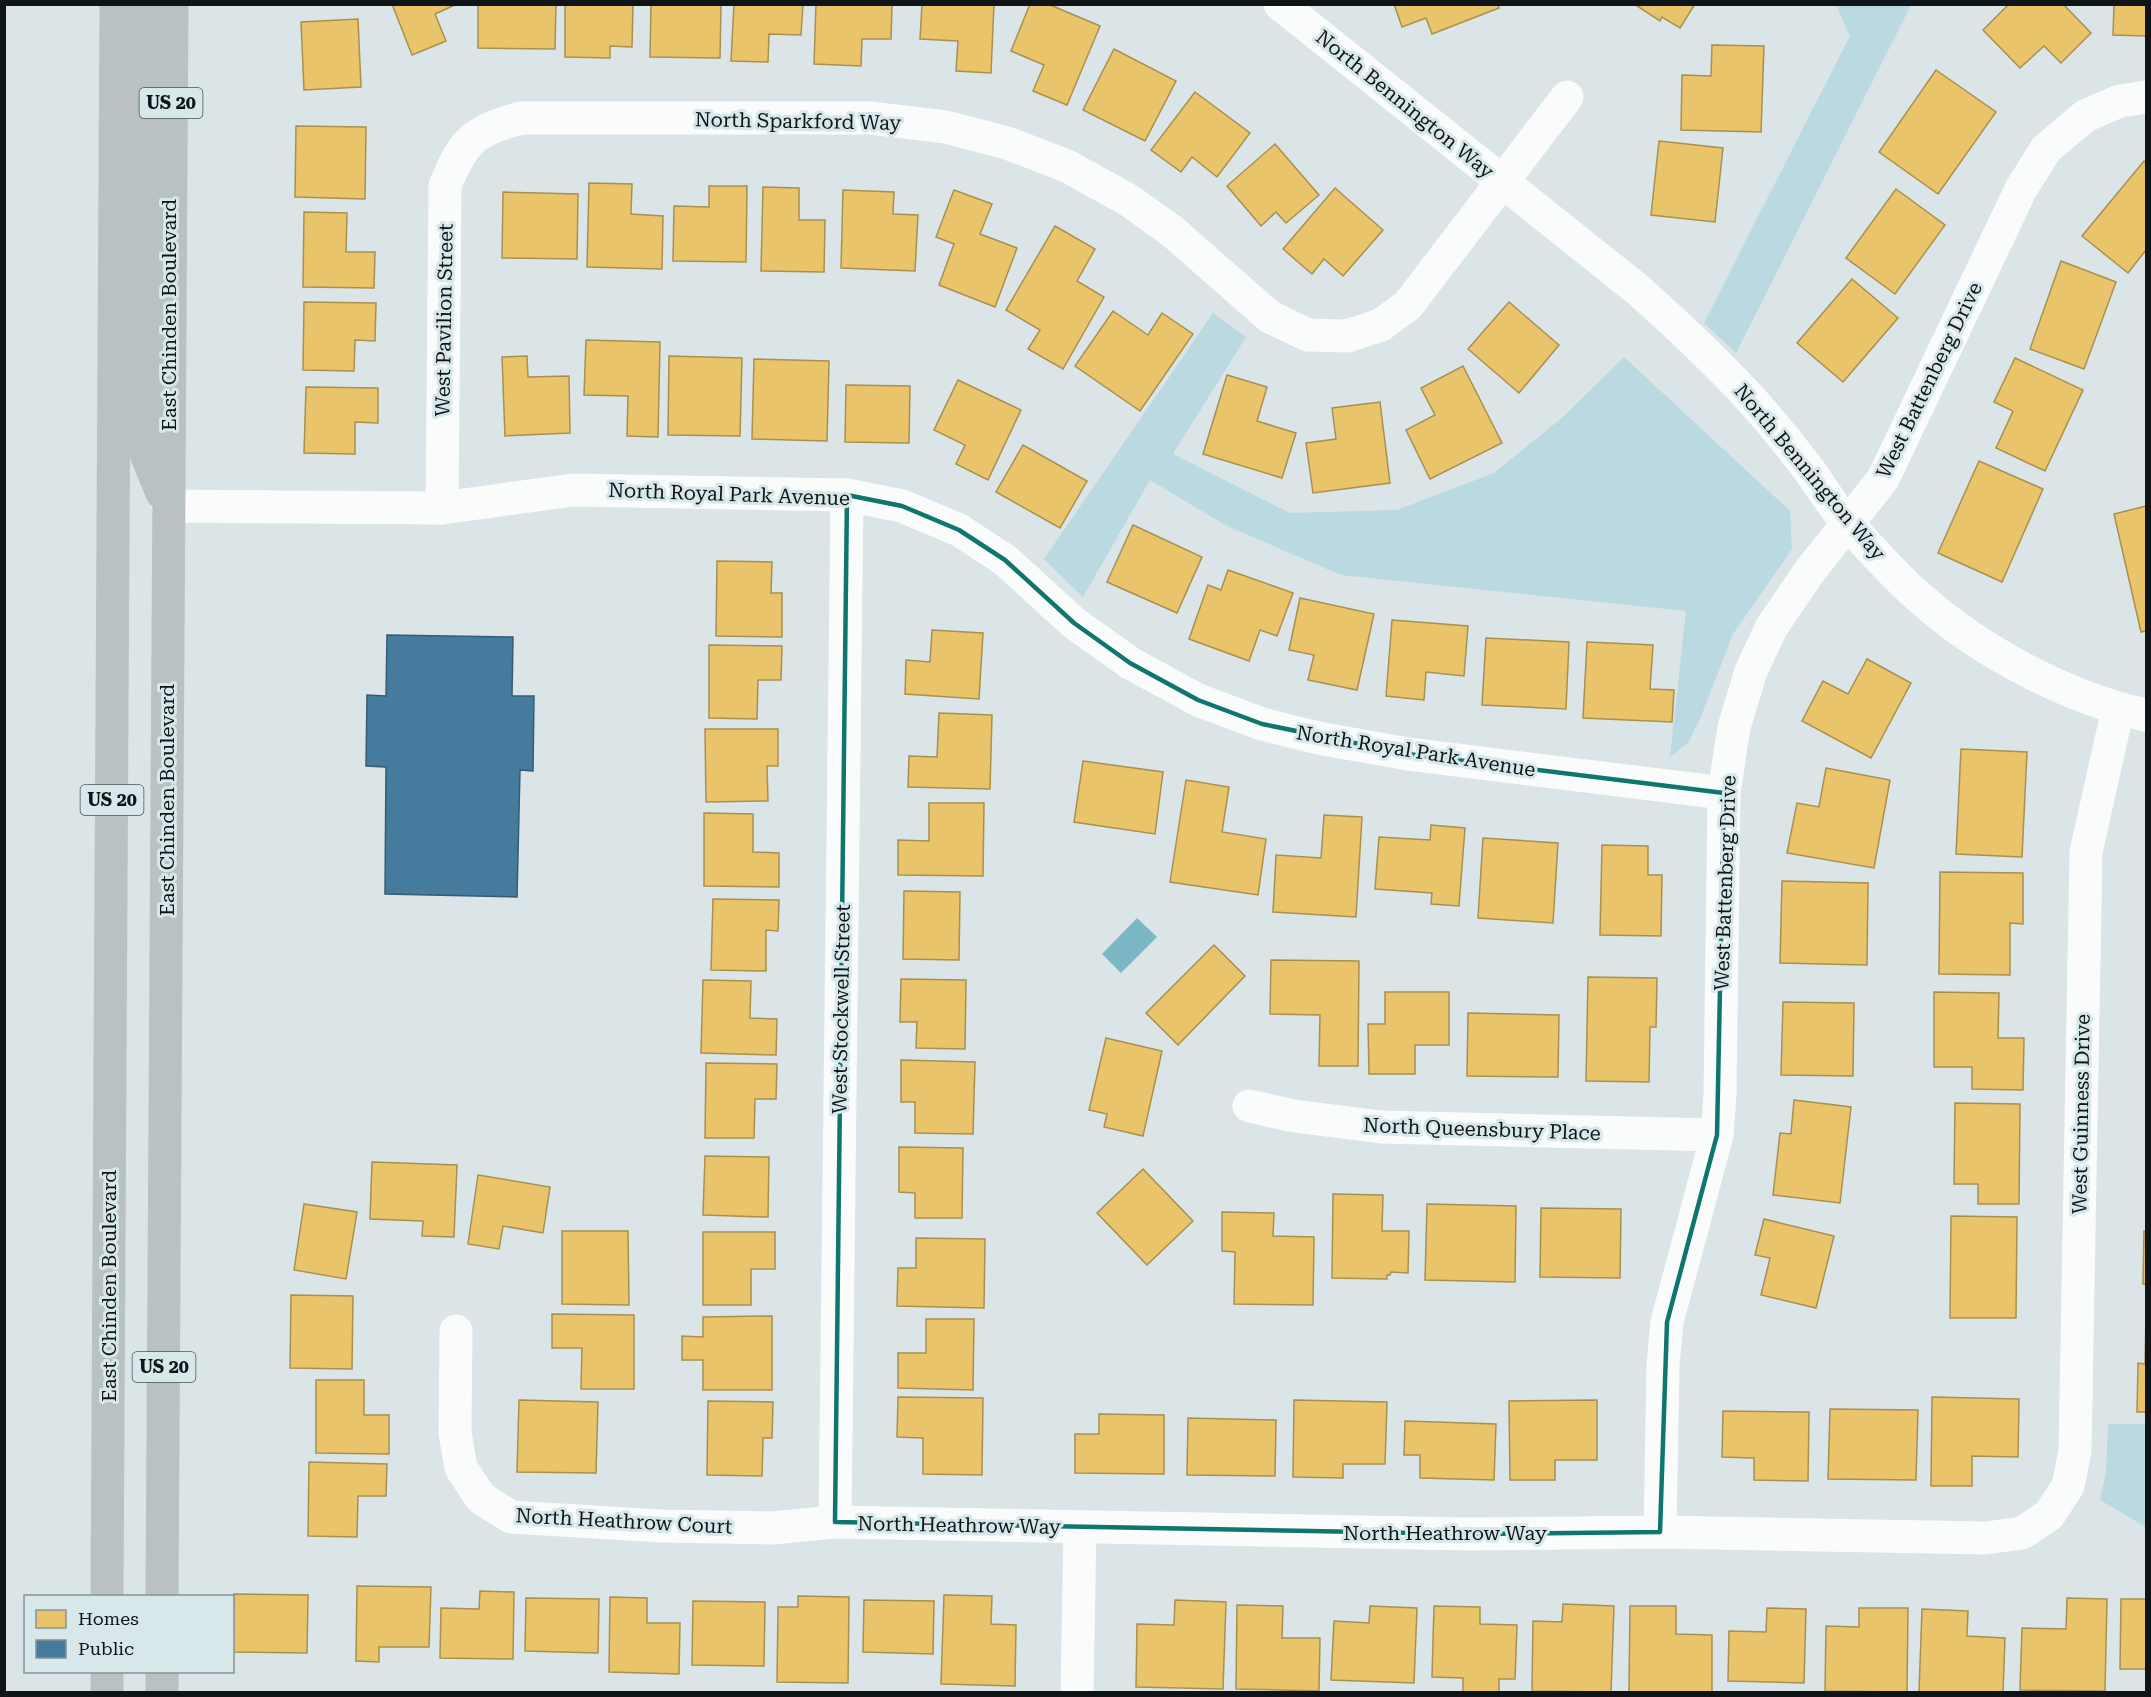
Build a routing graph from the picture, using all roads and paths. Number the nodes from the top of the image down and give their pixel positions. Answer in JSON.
{"nodes":[{"id":1,"x":116,"y":4,"type":"edge"},
{"id":2,"x":140,"y":4,"type":"edge"},
{"id":3,"x":172,"y":4,"type":"edge"},
{"id":4,"x":1280,"y":4,"type":"edge"},
{"id":5,"x":1567,"y":97,"type":"dead end"},
{"id":6,"x":2133,"y":99,"type":"edge"},
{"id":7,"x":471,"y":138,"type":"joint"},
{"id":8,"x":1502,"y":182,"type":"junction"},
{"id":9,"x":847,"y":495,"type":"junction"},
{"id":10,"x":168,"y":506,"type":"junction"},
{"id":11,"x":442,"y":508,"type":"junction"},
{"id":12,"x":1848,"y":523,"type":"junction"},
{"id":13,"x":2132,"y":712,"type":"edge"},
{"id":14,"x":1724,"y":793,"type":"junction"},
{"id":15,"x":1249,"y":1106,"type":"dead end"},
{"id":16,"x":1717,"y":1135,"type":"junction"},
{"id":17,"x":456,"y":1331,"type":"dead end"},
{"id":18,"x":2049,"y":1515,"type":"joint"},
{"id":19,"x":836,"y":1522,"type":"junction"},
{"id":20,"x":1080,"y":1527,"type":"junction"},
{"id":21,"x":1660,"y":1532,"type":"junction"},
{"id":22,"x":107,"y":1595,"type":"edge"},
{"id":23,"x":162,"y":1595,"type":"edge"},
{"id":24,"x":107,"y":1673,"type":"edge"},
{"id":25,"x":162,"y":1673,"type":"edge"},
{"id":26,"x":107,"y":1692,"type":"edge"},
{"id":27,"x":162,"y":1692,"type":"edge"},
{"id":28,"x":1077,"y":1692,"type":"edge"}],
"edges":[{"from":1,"to":22,"type":"main road","name":"East Chinden Boulevard","number":"US 20"},
{"from":2,"to":10,"type":"main road"},
{"from":3,"to":10,"type":"main road","name":"East Chinden Boulevard","number":"US 20"},
{"from":4,"to":8,"type":"street","name":"North Bennington Way"},
{"from":5,"to":8,"type":"street","name":"North Bennington Way"},
{"from":6,"to":12,"type":"street","name":"West Battenberg Drive"},
{"from":7,"to":8,"type":"street","name":"North Sparkford Way"},
{"from":7,"to":11,"type":"street","name":"West Pavilion Street"},
{"from":8,"to":12,"type":"street","name":"North Bennington Way"},
{"from":9,"to":11,"type":"street","name":"North Royal Park Avenue"},
{"from":9,"to":14,"type":"street","name":"North Royal Park Avenue"},
{"from":9,"to":19,"type":"street","name":"West Stockwell Street"},
{"from":10,"to":11,"type":"street","name":"North Royal Park Avenue"},
{"from":10,"to":23,"type":"main road","name":"East Chinden Boulevard","number":"US 20"},
{"from":12,"to":13,"type":"street","name":"North Bennington Way"},
{"from":12,"to":14,"type":"street","name":"West Battenberg Drive"},
{"from":13,"to":18,"type":"street","name":"West Guinness Drive"},
{"from":14,"to":16,"type":"street","name":"West Battenberg Drive"},
{"from":15,"to":16,"type":"street","name":"North Queensbury Place"},
{"from":16,"to":21,"type":"street","name":"West Battenberg Drive"},
{"from":17,"to":19,"type":"street","name":"North Heathrow Court"},
{"from":18,"to":21,"type":"street","name":"North Heathrow Way"},
{"from":19,"to":20,"type":"street","name":"North Heathrow Way"},
{"from":20,"to":21,"type":"street","name":"North Heathrow Way"},
{"from":20,"to":28,"type":"street"},
{"from":24,"to":26,"type":"main road"},
{"from":25,"to":27,"type":"main road"}]}
